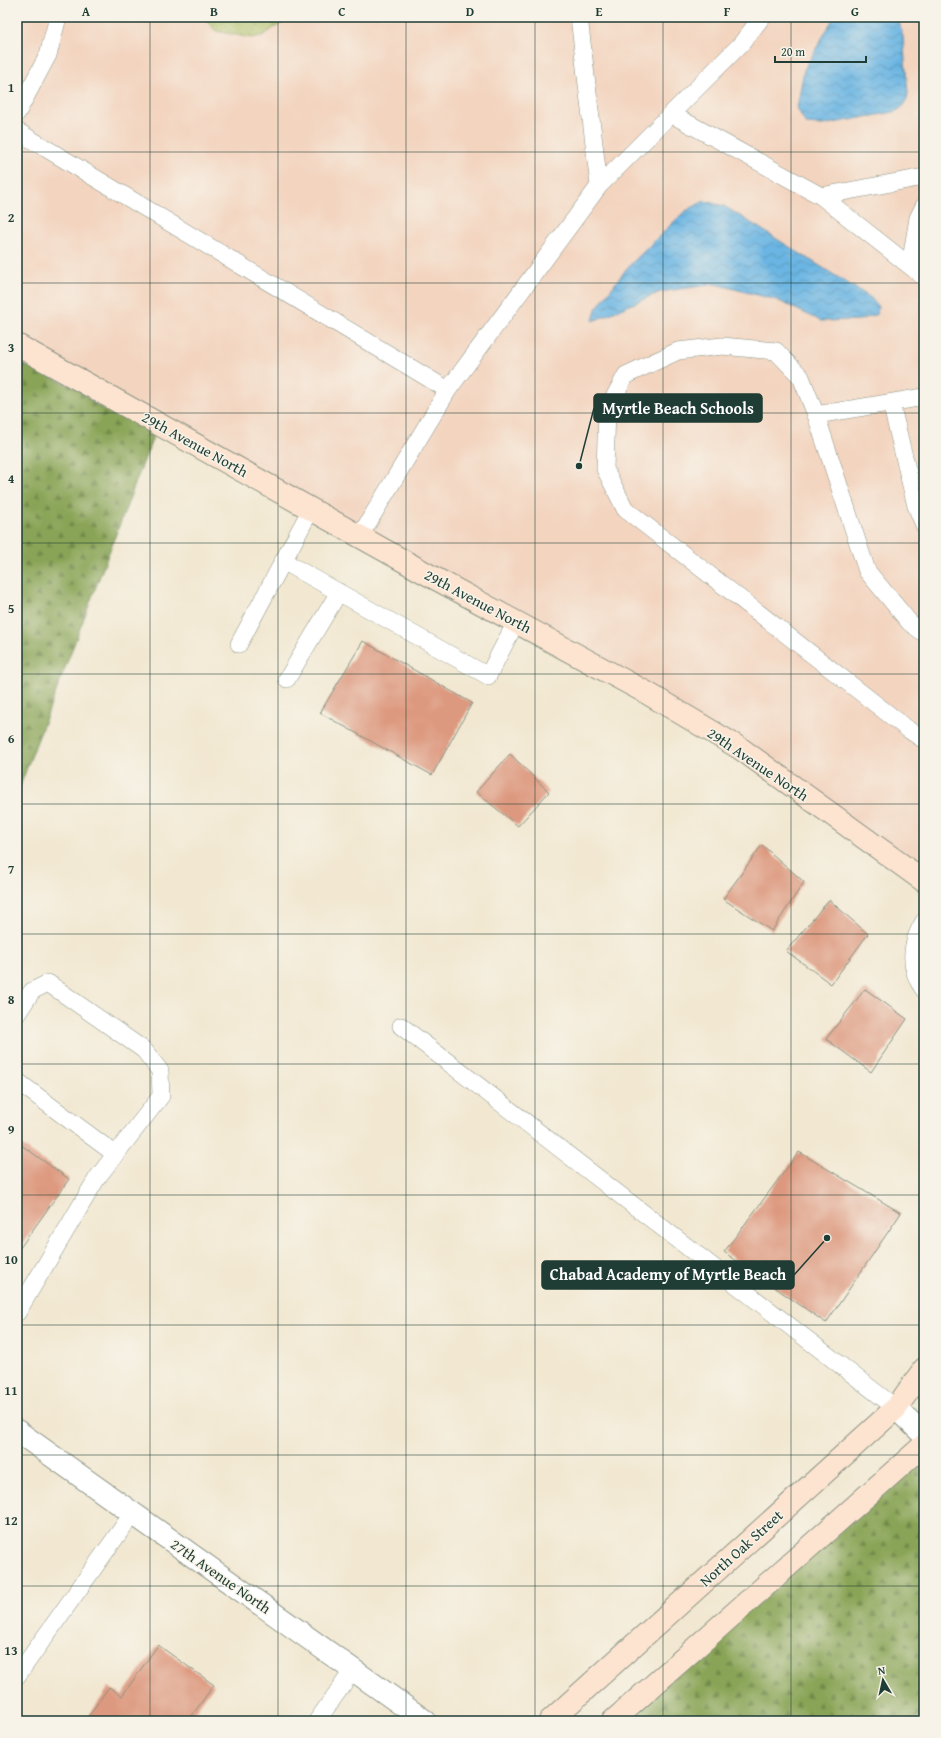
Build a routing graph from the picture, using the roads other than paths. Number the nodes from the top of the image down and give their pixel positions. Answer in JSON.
{"nodes":[{"id":1,"x":58,"y":17,"type":"edge"},
{"id":2,"x":579,"y":17,"type":"edge"},
{"id":3,"x":762,"y":17,"type":"edge"},
{"id":4,"x":17,"y":113,"type":"edge"},
{"id":5,"x":671,"y":114,"type":"junction"},
{"id":6,"x":17,"y":131,"type":"edge"},
{"id":7,"x":924,"y":177,"type":"edge"},
{"id":8,"x":599,"y":186,"type":"junction"},
{"id":9,"x":821,"y":196,"type":"junction"},
{"id":10,"x":924,"y":206,"type":"edge"},
{"id":11,"x":924,"y":276,"type":"edge"},
{"id":12,"x":17,"y":346,"type":"edge"},
{"id":13,"x":448,"y":390,"type":"junction"},
{"id":14,"x":924,"y":397,"type":"edge"},
{"id":15,"x":891,"y":403,"type":"junction"},
{"id":16,"x":816,"y":415,"type":"junction"},
{"id":17,"x":311,"y":509,"type":"junction"},
{"id":18,"x":924,"y":525,"type":"edge"},
{"id":19,"x":360,"y":536,"type":"junction"},
{"id":20,"x":284,"y":561,"type":"junction"},
{"id":21,"x":339,"y":592,"type":"junction"},
{"id":22,"x":516,"y":622,"type":"junction"},
{"id":23,"x":924,"y":633,"type":"edge"},
{"id":24,"x":239,"y":644,"type":"dead end"},
{"id":25,"x":287,"y":679,"type":"dead end"},
{"id":26,"x":924,"y":740,"type":"edge"},
{"id":27,"x":924,"y":881,"type":"edge"},
{"id":28,"x":924,"y":921,"type":"edge"},
{"id":29,"x":924,"y":990,"type":"edge"},
{"id":30,"x":17,"y":1014,"type":"edge"},
{"id":31,"x":401,"y":1026,"type":"dead end"},
{"id":32,"x":17,"y":1081,"type":"edge"},
{"id":33,"x":115,"y":1154,"type":"junction"},
{"id":34,"x":17,"y":1313,"type":"edge"},
{"id":35,"x":924,"y":1369,"type":"edge"},
{"id":36,"x":896,"y":1408,"type":"junction"},
{"id":37,"x":17,"y":1431,"type":"edge"},
{"id":38,"x":924,"y":1435,"type":"edge"},
{"id":39,"x":924,"y":1445,"type":"edge"},
{"id":40,"x":133,"y":1513,"type":"junction"},
{"id":41,"x":353,"y":1670,"type":"junction"},
{"id":42,"x":17,"y":1676,"type":"edge"},
{"id":43,"x":318,"y":1721,"type":"edge"},
{"id":44,"x":425,"y":1721,"type":"edge"},
{"id":45,"x":550,"y":1721,"type":"edge"},
{"id":46,"x":613,"y":1721,"type":"edge"}],
"edges":[{"from":1,"to":4,"type":"lane"},
{"from":2,"to":8,"type":"lane"},
{"from":3,"to":5,"type":"lane"},
{"from":5,"to":8,"type":"lane"},
{"from":5,"to":9,"type":"lane"},
{"from":6,"to":13,"type":"lane"},
{"from":7,"to":9,"type":"lane"},
{"from":8,"to":13,"type":"lane"},
{"from":9,"to":11,"type":"lane"},
{"from":10,"to":11,"type":"lane"},
{"from":12,"to":17,"type":"main road","name":"29th Avenue North"},
{"from":13,"to":19,"type":"lane"},
{"from":14,"to":15,"type":"lane"},
{"from":15,"to":16,"type":"lane"},
{"from":15,"to":18,"type":"lane"},
{"from":16,"to":23,"type":"lane"},
{"from":16,"to":26,"type":"lane"},
{"from":17,"to":19,"type":"main road","name":"29th Avenue North"},
{"from":17,"to":20,"type":"lane"},
{"from":19,"to":22,"type":"main road","name":"29th Avenue North"},
{"from":20,"to":21,"type":"lane"},
{"from":20,"to":24,"type":"lane"},
{"from":21,"to":22,"type":"lane"},
{"from":21,"to":25,"type":"lane"},
{"from":22,"to":27,"type":"main road","name":"29th Avenue North"},
{"from":28,"to":29,"type":"lane"},
{"from":30,"to":33,"type":"lane"},
{"from":31,"to":36,"type":"lane"},
{"from":32,"to":33,"type":"lane"},
{"from":33,"to":34,"type":"lane"},
{"from":35,"to":36,"type":"main road","name":"North Oak Street"},
{"from":36,"to":38,"type":"street"},
{"from":36,"to":45,"type":"main road","name":"North Oak Street"},
{"from":37,"to":40,"type":"street","name":"27th Avenue North"},
{"from":39,"to":46,"type":"main road"},
{"from":40,"to":41,"type":"street","name":"27th Avenue North"},
{"from":40,"to":42,"type":"lane"},
{"from":41,"to":43,"type":"lane"},
{"from":41,"to":44,"type":"street","name":"27th Avenue North"}]}
